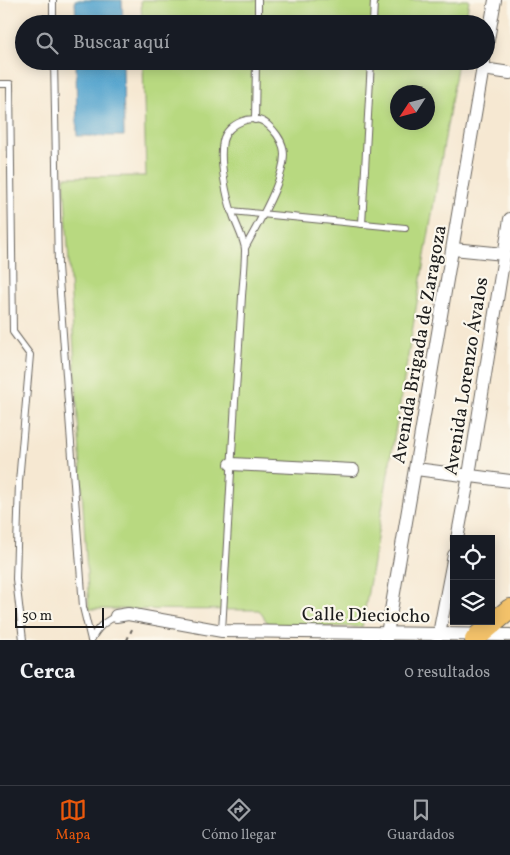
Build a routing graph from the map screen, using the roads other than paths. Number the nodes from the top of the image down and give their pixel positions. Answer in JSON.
{"nodes":[{"id":1,"x":53,"y":0,"type":"edge"},
{"id":2,"x":258,"y":0,"type":"edge"},
{"id":3,"x":374,"y":0,"type":"edge"},
{"id":4,"x":495,"y":0,"type":"edge"},
{"id":5,"x":53,"y":15,"type":"edge"},
{"id":6,"x":258,"y":15,"type":"edge"},
{"id":7,"x":373,"y":15,"type":"edge"},
{"id":8,"x":492,"y":15,"type":"edge"},
{"id":9,"x":495,"y":68,"type":"edge"},
{"id":10,"x":54,"y":70,"type":"edge"},
{"id":11,"x":256,"y":70,"type":"edge"},
{"id":12,"x":371,"y":70,"type":"edge"},
{"id":13,"x":483,"y":70,"type":"edge"},
{"id":14,"x":510,"y":73,"type":"edge"},
{"id":15,"x":0,"y":84,"type":"edge"},
{"id":16,"x":255,"y":120,"type":"junction"},
{"id":17,"x":231,"y":211,"type":"junction"},
{"id":18,"x":263,"y":214,"type":"junction"},
{"id":19,"x":510,"y":219,"type":"edge"},
{"id":20,"x":362,"y":224,"type":"junction"},
{"id":21,"x":406,"y":228,"type":"dead end"},
{"id":22,"x":245,"y":248,"type":"junction"},
{"id":23,"x":453,"y":248,"type":"junction"},
{"id":24,"x":504,"y":254,"type":"junction"},
{"id":25,"x":231,"y":464,"type":"junction"},
{"id":26,"x":416,"y":469,"type":"junction"},
{"id":27,"x":353,"y":470,"type":"dead end"},
{"id":28,"x":469,"y":475,"type":"junction"},
{"id":29,"x":510,"y":481,"type":"edge"},
{"id":30,"x":458,"y":535,"type":"edge"},
{"id":31,"x":450,"y":576,"type":"edge"},
{"id":32,"x":510,"y":609,"type":"edge"},
{"id":33,"x":116,"y":616,"type":"joint"},
{"id":34,"x":222,"y":631,"type":"junction"},
{"id":35,"x":439,"y":634,"type":"junction"},
{"id":36,"x":510,"y":635,"type":"edge"},
{"id":37,"x":268,"y":636,"type":"edge"},
{"id":38,"x":386,"y":637,"type":"edge"},
{"id":39,"x":477,"y":637,"type":"edge"},
{"id":40,"x":23,"y":640,"type":"edge"},
{"id":41,"x":91,"y":640,"type":"edge"}],
"edges":[{"from":1,"to":5,"type":"lane"},
{"from":2,"to":6,"type":"lane"},
{"from":3,"to":7,"type":"lane"},
{"from":4,"to":8,"type":"street"},
{"from":9,"to":14,"type":"street"},
{"from":10,"to":41,"type":"lane"},
{"from":11,"to":16,"type":"lane"},
{"from":12,"to":20,"type":"lane"},
{"from":13,"to":23,"type":"street","name":"Avenida Brigada de Zaragoza"},
{"from":15,"to":40,"type":"lane"},
{"from":16,"to":17,"type":"lane"},
{"from":16,"to":18,"type":"lane"},
{"from":17,"to":18,"type":"lane"},
{"from":17,"to":22,"type":"lane"},
{"from":18,"to":20,"type":"lane"},
{"from":18,"to":22,"type":"lane"},
{"from":19,"to":24,"type":"street","name":"Avenida Lorenzo Ávalos"},
{"from":20,"to":21,"type":"lane"},
{"from":22,"to":25,"type":"lane"},
{"from":23,"to":24,"type":"street"},
{"from":23,"to":26,"type":"street","name":"Avenida Brigada de Zaragoza"},
{"from":24,"to":28,"type":"street","name":"Avenida Lorenzo Ávalos"},
{"from":25,"to":27,"type":"street"},
{"from":25,"to":34,"type":"lane"},
{"from":26,"to":28,"type":"street"},
{"from":26,"to":38,"type":"street","name":"Avenida Brigada de Zaragoza"},
{"from":28,"to":29,"type":"street"},
{"from":28,"to":30,"type":"street","name":"Avenida Lorenzo Ávalos"},
{"from":31,"to":35,"type":"street"},
{"from":32,"to":39,"type":"main road"},
{"from":33,"to":34,"type":"street","name":"Calle Dieciocho"},
{"from":33,"to":41,"type":"lane"},
{"from":34,"to":37,"type":"street","name":"Calle Dieciocho"},
{"from":35,"to":38,"type":"street","name":"Calle Dieciocho"},
{"from":35,"to":39,"type":"street","name":"Calle Dieciocho"},
{"from":36,"to":39,"type":"street","name":"Calle Dieciocho"},
{"from":37,"to":38,"type":"street","name":"Calle Dieciocho"}]}
